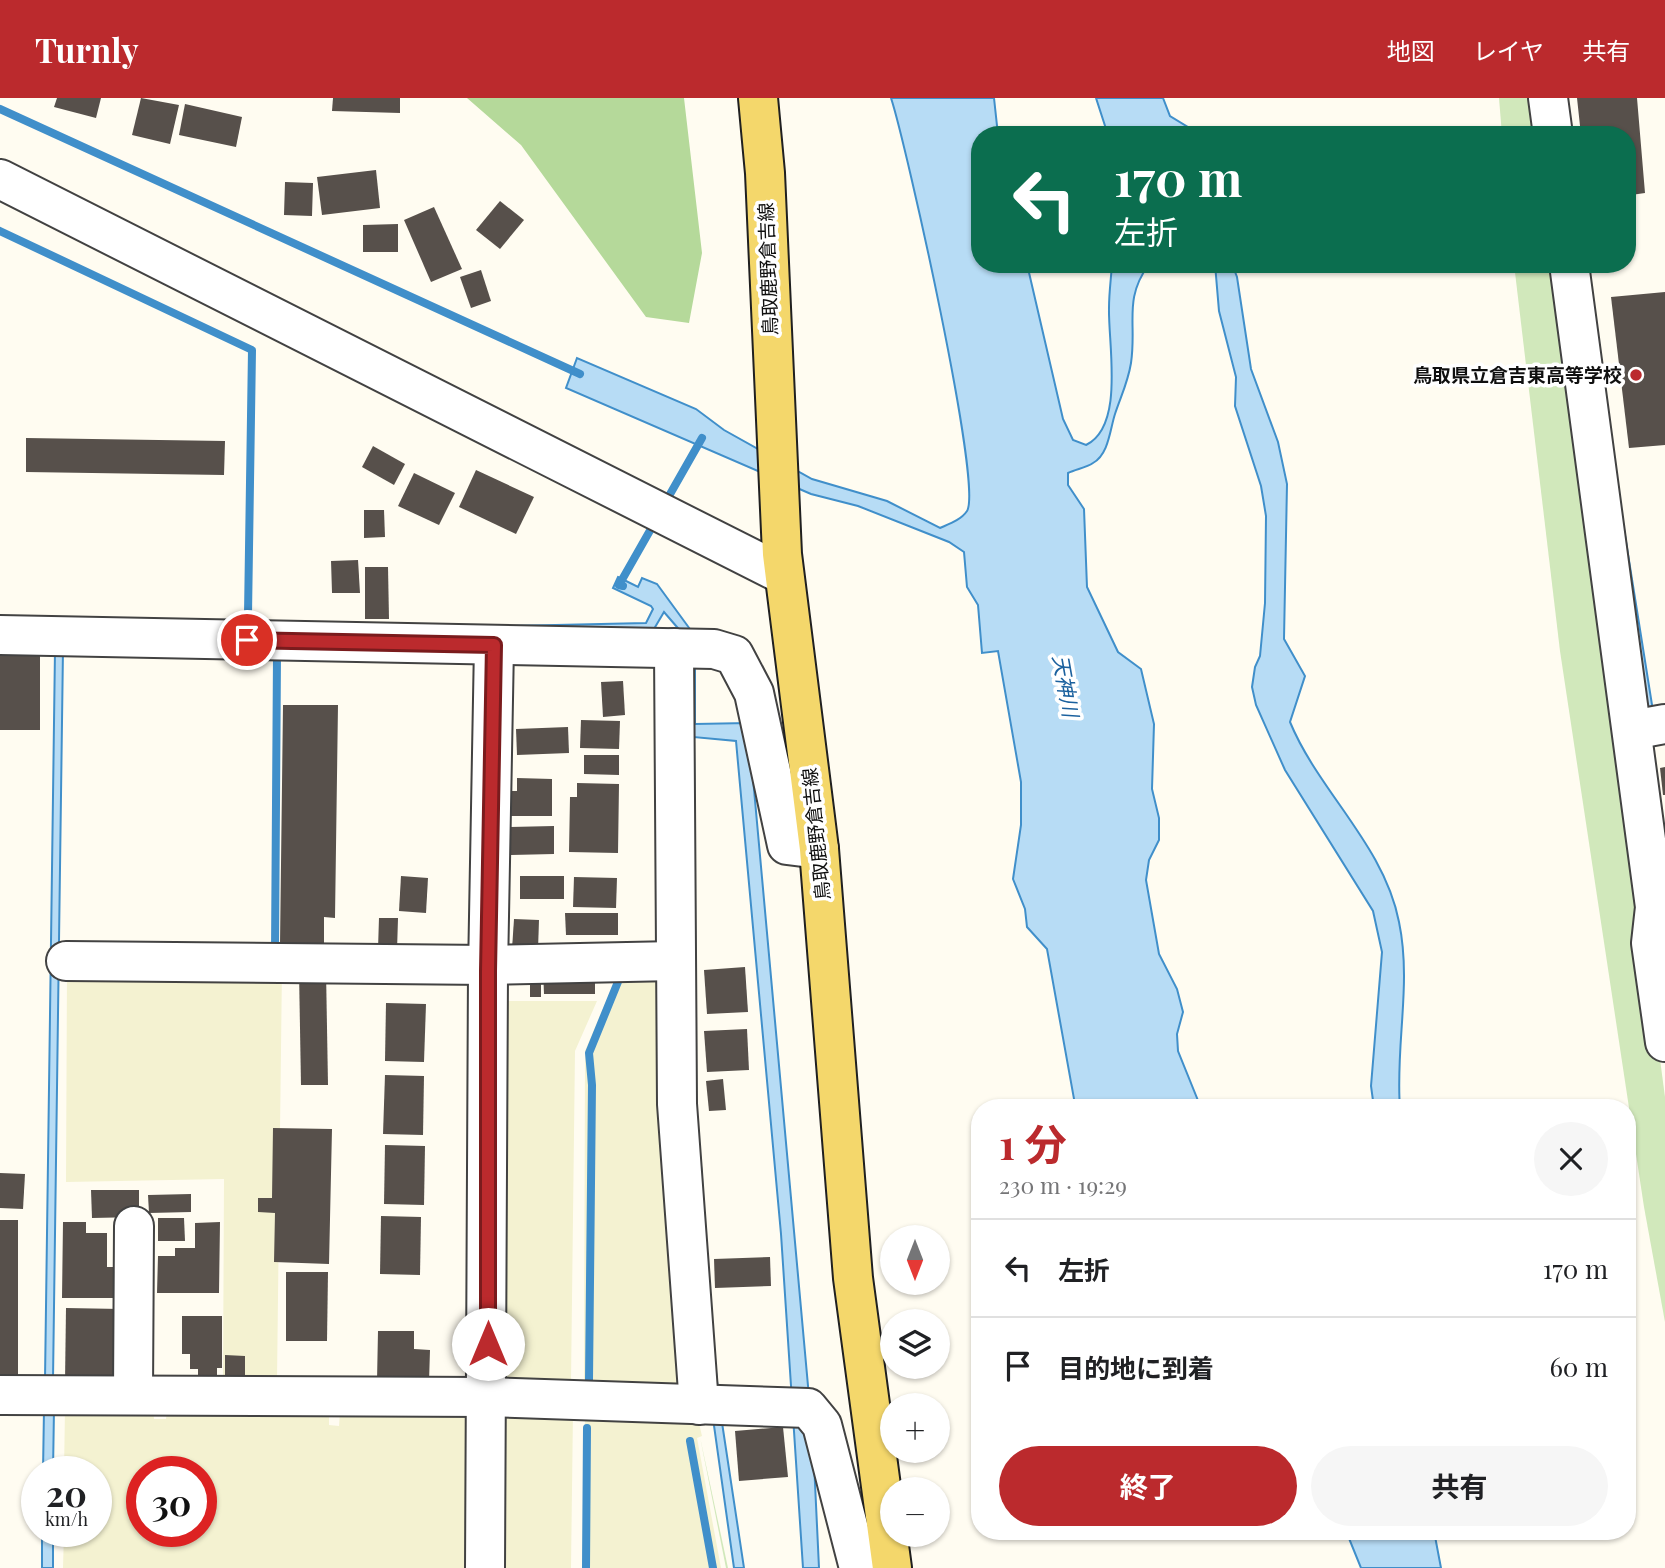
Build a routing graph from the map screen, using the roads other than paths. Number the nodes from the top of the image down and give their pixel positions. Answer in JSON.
{"nodes":[{"id":1,"x":758,"y":98,"type":"edge"},
{"id":2,"x":1548,"y":98,"type":"edge"},
{"id":3,"x":1552,"y":126,"type":"edge"},
{"id":4,"x":0,"y":179,"type":"edge"},
{"id":5,"x":1570,"y":273,"type":"edge"},
{"id":6,"x":783,"y":565,"type":"junction"},
{"id":7,"x":0,"y":635,"type":"edge"},
{"id":8,"x":494,"y":645,"type":"junction"},
{"id":9,"x":674,"y":648,"type":"junction"},
{"id":10,"x":1648,"y":727,"type":"edge"},
{"id":11,"x":819,"y":849,"type":"junction"},
{"id":12,"x":1658,"y":942,"type":"edge"},
{"id":13,"x":66,"y":961,"type":"dead end"},
{"id":14,"x":675,"y":961,"type":"junction"},
{"id":15,"x":489,"y":965,"type":"junction"},
{"id":16,"x":1665,"y":1042,"type":"edge"},
{"id":17,"x":134,"y":1226,"type":"dead end"},
{"id":18,"x":0,"y":1395,"type":"edge"},
{"id":19,"x":133,"y":1395,"type":"junction"},
{"id":20,"x":488,"y":1397,"type":"junction"},
{"id":21,"x":699,"y":1405,"type":"junction"},
{"id":22,"x":485,"y":1568,"type":"edge"},
{"id":23,"x":859,"y":1568,"type":"edge"},
{"id":24,"x":892,"y":1568,"type":"edge"}],
"edges":[{"from":1,"to":6,"type":"main road","name":"鳥取鹿野倉吉線"},
{"from":2,"to":3,"type":"street"},
{"from":4,"to":6,"type":"street"},
{"from":5,"to":10,"type":"street"},
{"from":6,"to":11,"type":"main road","name":"鳥取鹿野倉吉線"},
{"from":7,"to":8,"type":"street"},
{"from":8,"to":9,"type":"street"},
{"from":8,"to":15,"type":"street"},
{"from":9,"to":11,"type":"street"},
{"from":9,"to":14,"type":"street"},
{"from":10,"to":12,"type":"street"},
{"from":11,"to":24,"type":"main road","name":"鳥取鹿野倉吉線"},
{"from":12,"to":16,"type":"street"},
{"from":13,"to":15,"type":"street"},
{"from":14,"to":15,"type":"street"},
{"from":14,"to":21,"type":"street"},
{"from":15,"to":20,"type":"street"},
{"from":17,"to":19,"type":"street"},
{"from":18,"to":19,"type":"street"},
{"from":19,"to":20,"type":"street"},
{"from":20,"to":21,"type":"street"},
{"from":20,"to":22,"type":"street"},
{"from":21,"to":23,"type":"street"}]}
